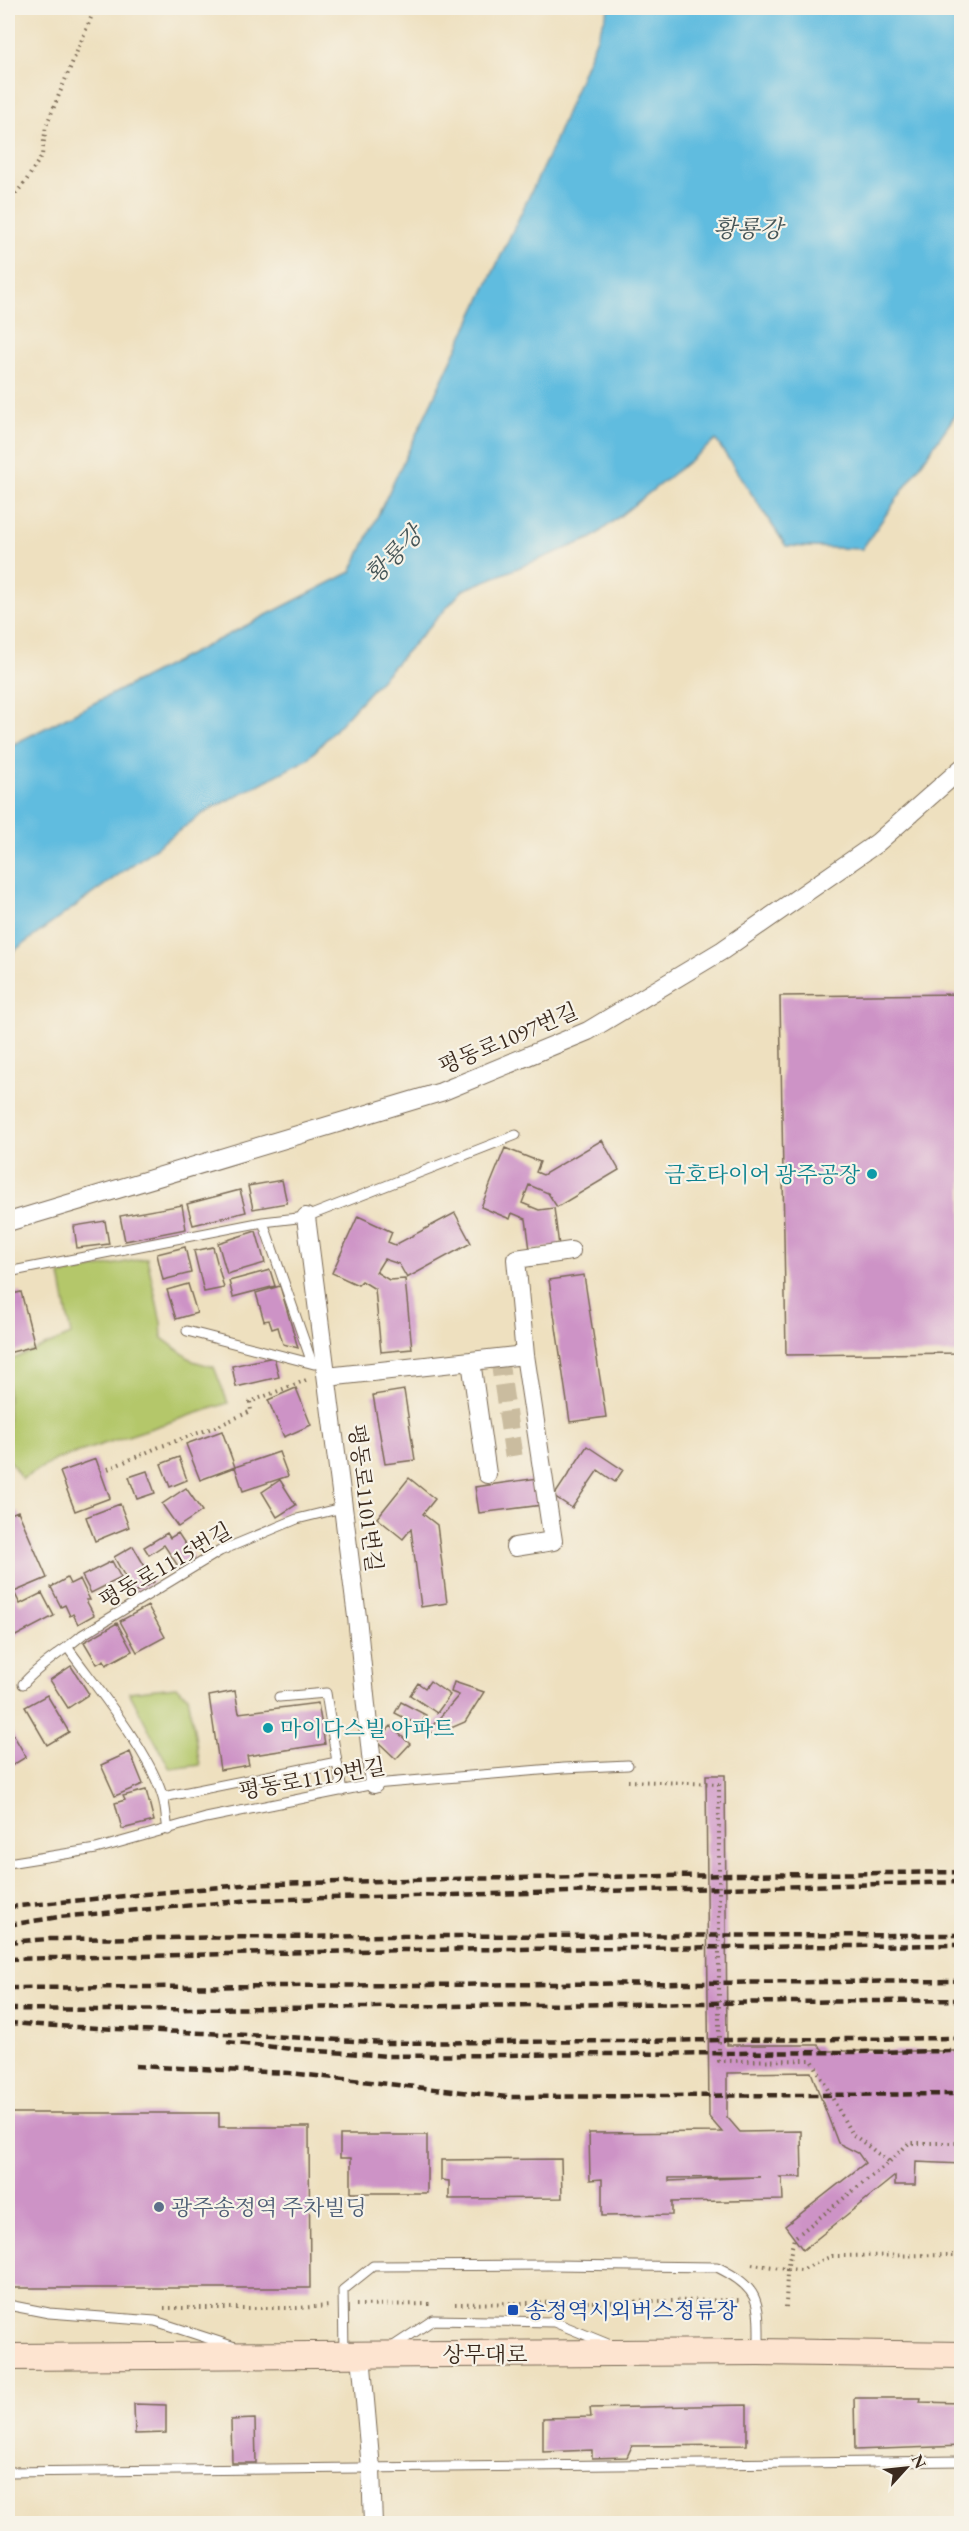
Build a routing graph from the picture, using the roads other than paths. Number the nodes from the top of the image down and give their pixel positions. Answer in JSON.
{"nodes":[{"id":1,"x":962,"y":768,"type":"edge"},
{"id":2,"x":516,"y":1135,"type":"dead end"},
{"id":3,"x":306,"y":1217,"type":"junction"},
{"id":4,"x":8,"y":1222,"type":"edge"},
{"id":5,"x":263,"y":1222,"type":"junction"},
{"id":6,"x":572,"y":1251,"type":"dead end"},
{"id":7,"x":8,"y":1272,"type":"edge"},
{"id":8,"x":187,"y":1331,"type":"dead end"},
{"id":9,"x":525,"y":1355,"type":"junction"},
{"id":10,"x":471,"y":1361,"type":"junction"},
{"id":11,"x":322,"y":1371,"type":"junction"},
{"id":12,"x":487,"y":1474,"type":"dead end"},
{"id":13,"x":342,"y":1508,"type":"junction"},
{"id":14,"x":515,"y":1547,"type":"dead end"},
{"id":15,"x":68,"y":1648,"type":"junction"},
{"id":16,"x":23,"y":1684,"type":"dead end"},
{"id":17,"x":279,"y":1697,"type":"dead end"},
{"id":18,"x":337,"y":1762,"type":"junction"},
{"id":19,"x":628,"y":1765,"type":"dead end"},
{"id":20,"x":374,"y":1784,"type":"junction"},
{"id":21,"x":342,"y":1791,"type":"junction"},
{"id":22,"x":162,"y":1797,"type":"junction"},
{"id":23,"x":168,"y":1830,"type":"junction"},
{"id":24,"x":8,"y":1863,"type":"edge"},
{"id":25,"x":8,"y":2305,"type":"edge"},
{"id":26,"x":759,"y":2352,"type":"junction"},
{"id":27,"x":630,"y":2353,"type":"junction"},
{"id":28,"x":362,"y":2355,"type":"junction"},
{"id":29,"x":962,"y":2355,"type":"edge"},
{"id":30,"x":263,"y":2356,"type":"junction"},
{"id":31,"x":8,"y":2357,"type":"edge"},
{"id":32,"x":962,"y":2461,"type":"edge"},
{"id":33,"x":371,"y":2469,"type":"junction"},
{"id":34,"x":8,"y":2472,"type":"edge"},
{"id":35,"x":373,"y":2523,"type":"edge"}],
"edges":[{"from":1,"to":4,"type":"street","name":"평동로1097번길"},
{"from":2,"to":3,"type":"lane"},
{"from":3,"to":5,"type":"lane"},
{"from":3,"to":11,"type":"street","name":"평동로1101번길"},
{"from":5,"to":7,"type":"lane"},
{"from":5,"to":11,"type":"lane"},
{"from":6,"to":9,"type":"street"},
{"from":8,"to":11,"type":"lane"},
{"from":9,"to":10,"type":"street"},
{"from":9,"to":14,"type":"street"},
{"from":10,"to":11,"type":"street"},
{"from":10,"to":12,"type":"street"},
{"from":11,"to":13,"type":"street","name":"평동로1101번길"},
{"from":13,"to":15,"type":"lane","name":"평동로1115번길"},
{"from":13,"to":20,"type":"street","name":"평동로1101번길"},
{"from":15,"to":16,"type":"lane","name":"평동로1115번길"},
{"from":15,"to":22,"type":"lane"},
{"from":17,"to":18,"type":"lane"},
{"from":18,"to":21,"type":"lane"},
{"from":18,"to":22,"type":"lane"},
{"from":19,"to":20,"type":"lane","name":"평동로1119번길"},
{"from":20,"to":21,"type":"lane","name":"평동로1119번길"},
{"from":21,"to":23,"type":"lane","name":"평동로1119번길"},
{"from":22,"to":23,"type":"lane"},
{"from":23,"to":24,"type":"lane","name":"평동로1119번길"},
{"from":25,"to":30,"type":"lane"},
{"from":26,"to":27,"type":"main road","name":"상무대로"},
{"from":26,"to":28,"type":"lane"},
{"from":26,"to":29,"type":"main road","name":"상무대로"},
{"from":27,"to":28,"type":"main road","name":"상무대로"},
{"from":27,"to":28,"type":"lane"},
{"from":28,"to":30,"type":"main road","name":"상무대로"},
{"from":28,"to":33,"type":"street"},
{"from":30,"to":31,"type":"main road","name":"상무대로"},
{"from":32,"to":33,"type":"lane"},
{"from":33,"to":34,"type":"lane"},
{"from":33,"to":35,"type":"street"}]}
